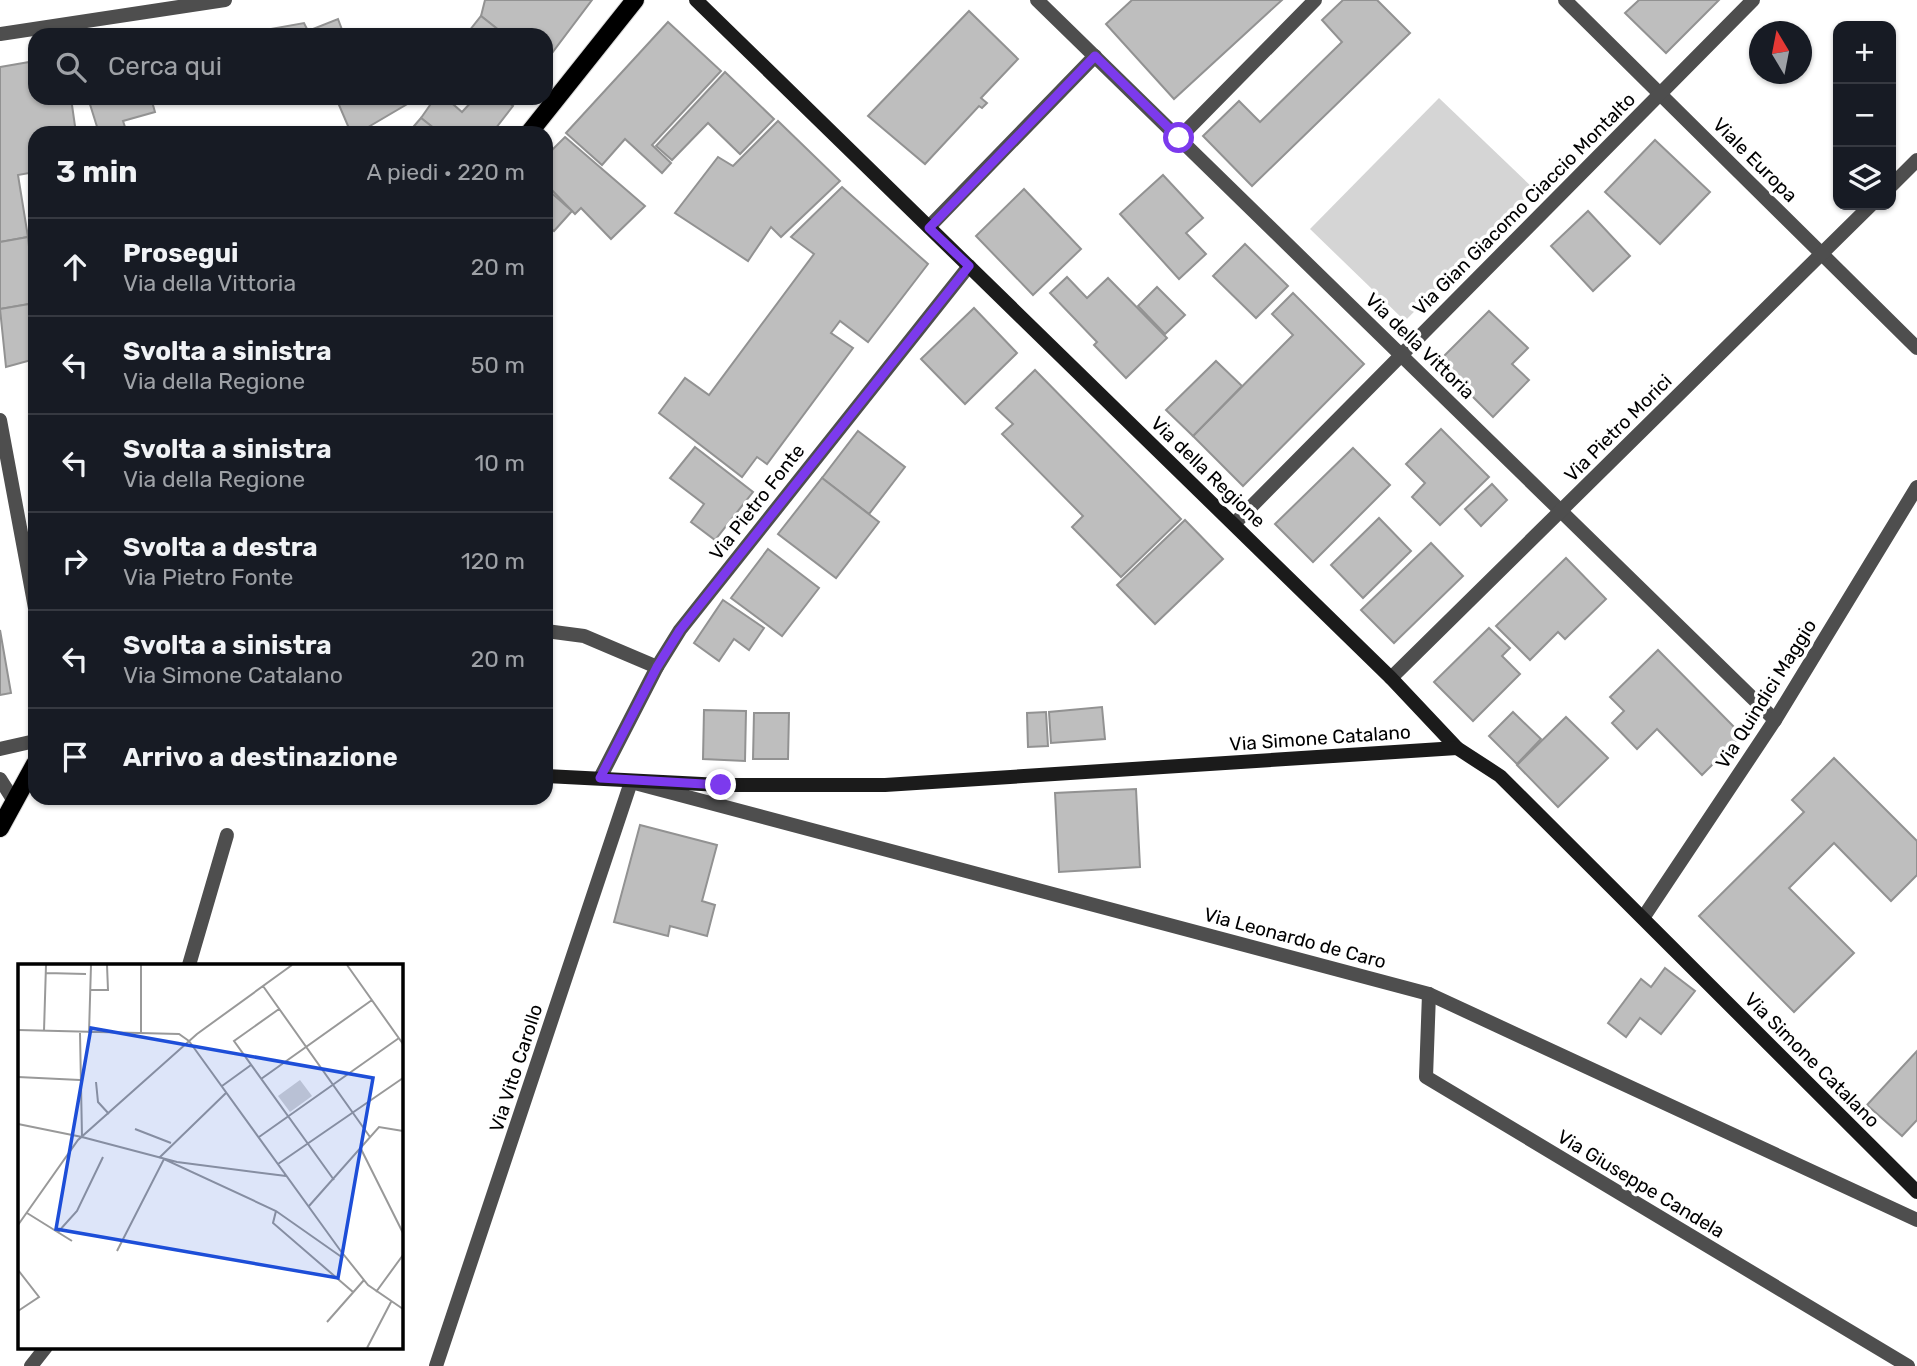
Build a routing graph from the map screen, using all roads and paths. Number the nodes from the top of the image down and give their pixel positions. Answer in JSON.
{"nodes":[{"id":1,"x":225,"y":0,"type":"edge"},
{"id":2,"x":635,"y":0,"type":"edge"},
{"id":3,"x":696,"y":0,"type":"edge"},
{"id":4,"x":1037,"y":0,"type":"edge"},
{"id":5,"x":1315,"y":0,"type":"edge"},
{"id":6,"x":1565,"y":0,"type":"edge"},
{"id":7,"x":1753,"y":0,"type":"edge"},
{"id":8,"x":40,"y":28,"type":"edge"},
{"id":9,"x":28,"y":30,"type":"edge"},
{"id":10,"x":0,"y":34,"type":"edge"},
{"id":11,"x":1095,"y":56,"type":"junction"},
{"id":12,"x":1660,"y":94,"type":"junction"},
{"id":13,"x":553,"y":103,"type":"edge"},
{"id":14,"x":551,"y":105,"type":"edge"},
{"id":15,"x":535,"y":126,"type":"edge"},
{"id":16,"x":1179,"y":138,"type":"junction"},
{"id":17,"x":1917,"y":160,"type":"edge"},
{"id":18,"x":1896,"y":181,"type":"edge"},
{"id":19,"x":1866,"y":210,"type":"edge"},
{"id":20,"x":929,"y":228,"type":"junction"},
{"id":21,"x":1822,"y":254,"type":"junction"},
{"id":22,"x":969,"y":266,"type":"junction"},
{"id":23,"x":1917,"y":348,"type":"edge"},
{"id":24,"x":1401,"y":355,"type":"junction"},
{"id":25,"x":0,"y":419,"type":"edge"},
{"id":26,"x":1917,"y":487,"type":"edge"},
{"id":27,"x":1561,"y":511,"type":"junction"},
{"id":28,"x":1234,"y":524,"type":"junction"},
{"id":29,"x":28,"y":570,"type":"edge"},
{"id":30,"x":553,"y":632,"type":"edge"},
{"id":31,"x":657,"y":667,"type":"junction"},
{"id":32,"x":1391,"y":678,"type":"junction"},
{"id":33,"x":1775,"y":720,"type":"junction"},
{"id":34,"x":28,"y":743,"type":"edge"},
{"id":35,"x":1457,"y":748,"type":"junction"},
{"id":36,"x":0,"y":749,"type":"edge"},
{"id":37,"x":28,"y":776,"type":"edge"},
{"id":38,"x":553,"y":776,"type":"edge"},
{"id":39,"x":600,"y":778,"type":"junction"},
{"id":40,"x":0,"y":779,"type":"edge"},
{"id":41,"x":631,"y":782,"type":"junction"},
{"id":42,"x":14,"y":801,"type":"junction"},
{"id":43,"x":0,"y":828,"type":"edge"},
{"id":44,"x":227,"y":835,"type":"dead end"},
{"id":45,"x":1643,"y":918,"type":"junction"},
{"id":46,"x":189,"y":964,"type":"edge"},
{"id":47,"x":1429,"y":993,"type":"junction"},
{"id":48,"x":1917,"y":1192,"type":"edge"},
{"id":49,"x":1917,"y":1220,"type":"edge"},
{"id":50,"x":45,"y":1348,"type":"edge"},
{"id":51,"x":31,"y":1366,"type":"edge"},
{"id":52,"x":436,"y":1366,"type":"edge"},
{"id":53,"x":1908,"y":1366,"type":"edge"}],
"edges":[{"from":1,"to":8,"type":"street"},
{"from":2,"to":13,"type":"main road"},
{"from":3,"to":20,"type":"main road","name":"Via della Regione"},
{"from":4,"to":11,"type":"street","name":"Via della Vittoria"},
{"from":5,"to":16,"type":"street"},
{"from":6,"to":12,"type":"street","name":"Viale Europa"},
{"from":7,"to":12,"type":"street","name":"Via Gian Giacomo Ciaccio Montalto"},
{"from":9,"to":10,"type":"street"},
{"from":11,"to":16,"type":"street","name":"Via della Vittoria"},
{"from":11,"to":20,"type":"street"},
{"from":12,"to":21,"type":"street","name":"Viale Europa"},
{"from":12,"to":24,"type":"street","name":"Via Gian Giacomo Ciaccio Montalto"},
{"from":14,"to":15,"type":"main road"},
{"from":16,"to":24,"type":"street","name":"Via della Vittoria"},
{"from":17,"to":18,"type":"street"},
{"from":19,"to":21,"type":"street","name":"Via Pietro Morici"},
{"from":20,"to":22,"type":"main road","name":"Via della Regione"},
{"from":21,"to":23,"type":"street","name":"Viale Europa"},
{"from":21,"to":27,"type":"street","name":"Via Pietro Morici"},
{"from":22,"to":28,"type":"main road","name":"Via della Regione"},
{"from":22,"to":31,"type":"street","name":"Via Pietro Fonte"},
{"from":24,"to":27,"type":"street","name":"Via della Vittoria"},
{"from":24,"to":28,"type":"street","name":"Via Gian Giacomo Ciaccio Montalto"},
{"from":25,"to":29,"type":"street"},
{"from":26,"to":33,"type":"street","name":"Via Quindici Maggio"},
{"from":27,"to":32,"type":"street","name":"Via Pietro Morici"},
{"from":27,"to":33,"type":"street","name":"Via della Vittoria"},
{"from":28,"to":32,"type":"main road","name":"Via della Regione"},
{"from":30,"to":31,"type":"street"},
{"from":31,"to":39,"type":"street","name":"Via Pietro Fonte"},
{"from":32,"to":35,"type":"main road","name":"Via della Regione"},
{"from":33,"to":45,"type":"street","name":"Via Quindici Maggio"},
{"from":34,"to":36,"type":"street"},
{"from":35,"to":41,"type":"main road","name":"Via Simone Catalano"},
{"from":35,"to":45,"type":"main road","name":"Via Simone Catalano"},
{"from":37,"to":42,"type":"main road"},
{"from":38,"to":39,"type":"main road","name":"Via Simone Catalano"},
{"from":39,"to":41,"type":"main road","name":"Via Simone Catalano"},
{"from":40,"to":42,"type":"street"},
{"from":41,"to":47,"type":"street","name":"Via Leonardo de Caro"},
{"from":41,"to":52,"type":"street","name":"Via Vito Carollo"},
{"from":42,"to":43,"type":"main road"},
{"from":44,"to":46,"type":"street"},
{"from":45,"to":48,"type":"main road","name":"Via Simone Catalano"},
{"from":47,"to":49,"type":"street","name":"Via Leonardo de Caro"},
{"from":47,"to":53,"type":"street","name":"Via Giuseppe Candela"},
{"from":50,"to":51,"type":"street"}]}
